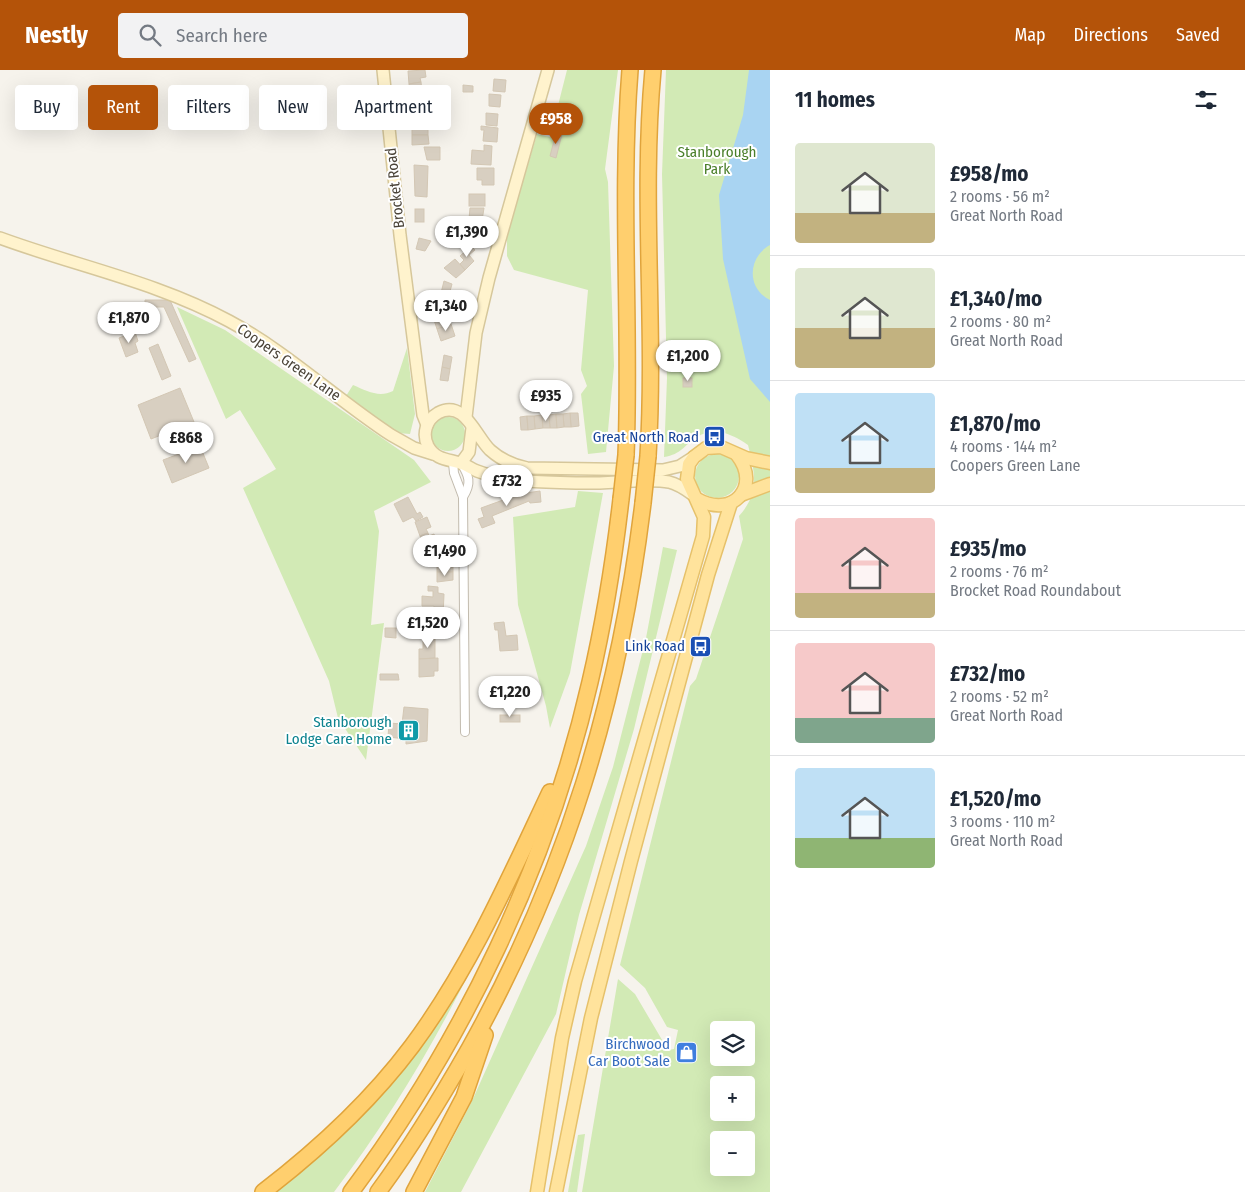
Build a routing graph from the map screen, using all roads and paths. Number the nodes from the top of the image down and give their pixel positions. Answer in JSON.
{"nodes":[{"id":1,"x":383,"y":70,"type":"edge"},
{"id":2,"x":548,"y":70,"type":"edge"},
{"id":3,"x":630,"y":70,"type":"edge"},
{"id":4,"x":653,"y":70,"type":"edge"},
{"id":5,"x":0,"y":238,"type":"edge"},
{"id":6,"x":467,"y":391,"type":"junction"},
{"id":7,"x":422,"y":396,"type":"junction"},
{"id":8,"x":446,"y":411,"type":"junction"},
{"id":9,"x":466,"y":416,"type":"junction"},
{"id":10,"x":426,"y":428,"type":"junction"},
{"id":11,"x":472,"y":428,"type":"junction"},
{"id":12,"x":402,"y":440,"type":"junction"},
{"id":13,"x":434,"y":454,"type":"junction"},
{"id":14,"x":738,"y":455,"type":"junction"},
{"id":15,"x":694,"y":457,"type":"junction"},
{"id":16,"x":458,"y":463,"type":"junction"},
{"id":17,"x":770,"y":463,"type":"edge"},
{"id":18,"x":770,"y":484,"type":"edge"},
{"id":19,"x":741,"y":495,"type":"junction"},
{"id":20,"x":695,"y":496,"type":"junction"},
{"id":21,"x":463,"y":497,"type":"junction"},
{"id":22,"x":731,"y":503,"type":"junction"},
{"id":23,"x":464,"y":732,"type":"dead end"},
{"id":24,"x":574,"y":741,"type":"junction"},
{"id":25,"x":496,"y":1000,"type":"junction"},
{"id":26,"x":263,"y":1192,"type":"edge"},
{"id":27,"x":351,"y":1192,"type":"edge"},
{"id":28,"x":378,"y":1192,"type":"edge"},
{"id":29,"x":414,"y":1192,"type":"edge"},
{"id":30,"x":537,"y":1192,"type":"edge"},
{"id":31,"x":556,"y":1192,"type":"edge"}],
"edges":[{"from":1,"to":7,"type":"main road","name":"Brocket Road"},
{"from":2,"to":6,"type":"main road"},
{"from":3,"to":24,"type":"highway","bridge":true},
{"from":4,"to":25,"type":"highway","bridge":true},
{"from":5,"to":12,"type":"main road","name":"Coopers Green Lane"},
{"from":6,"to":8,"type":"main road"},
{"from":6,"to":9,"type":"main road"},
{"from":7,"to":8,"type":"main road"},
{"from":7,"to":10,"type":"main road","name":"Brocket Road"},
{"from":8,"to":9,"type":"main road"},
{"from":8,"to":10,"type":"main road"},
{"from":9,"to":11,"type":"main road"},
{"from":10,"to":12,"type":"main road"},
{"from":10,"to":13,"type":"main road"},
{"from":11,"to":15,"type":"main road"},
{"from":11,"to":16,"type":"main road"},
{"from":12,"to":13,"type":"main road","name":"Coopers Green Lane"},
{"from":13,"to":16,"type":"main road"},
{"from":14,"to":15,"type":"main road"},
{"from":14,"to":17,"type":"main road"},
{"from":14,"to":19,"type":"main road"},
{"from":15,"to":20,"type":"main road"},
{"from":16,"to":20,"type":"main road"},
{"from":16,"to":21,"type":"street"},
{"from":16,"to":21,"type":"street"},
{"from":18,"to":19,"type":"main road"},
{"from":19,"to":22,"type":"main road"},
{"from":20,"to":22,"type":"main road"},
{"from":20,"to":30,"type":"main road"},
{"from":21,"to":23,"type":"street"},
{"from":22,"to":31,"type":"main road"},
{"from":24,"to":26,"type":"highway"},
{"from":24,"to":27,"type":"highway"},
{"from":25,"to":28,"type":"highway"},
{"from":25,"to":29,"type":"highway"}]}
